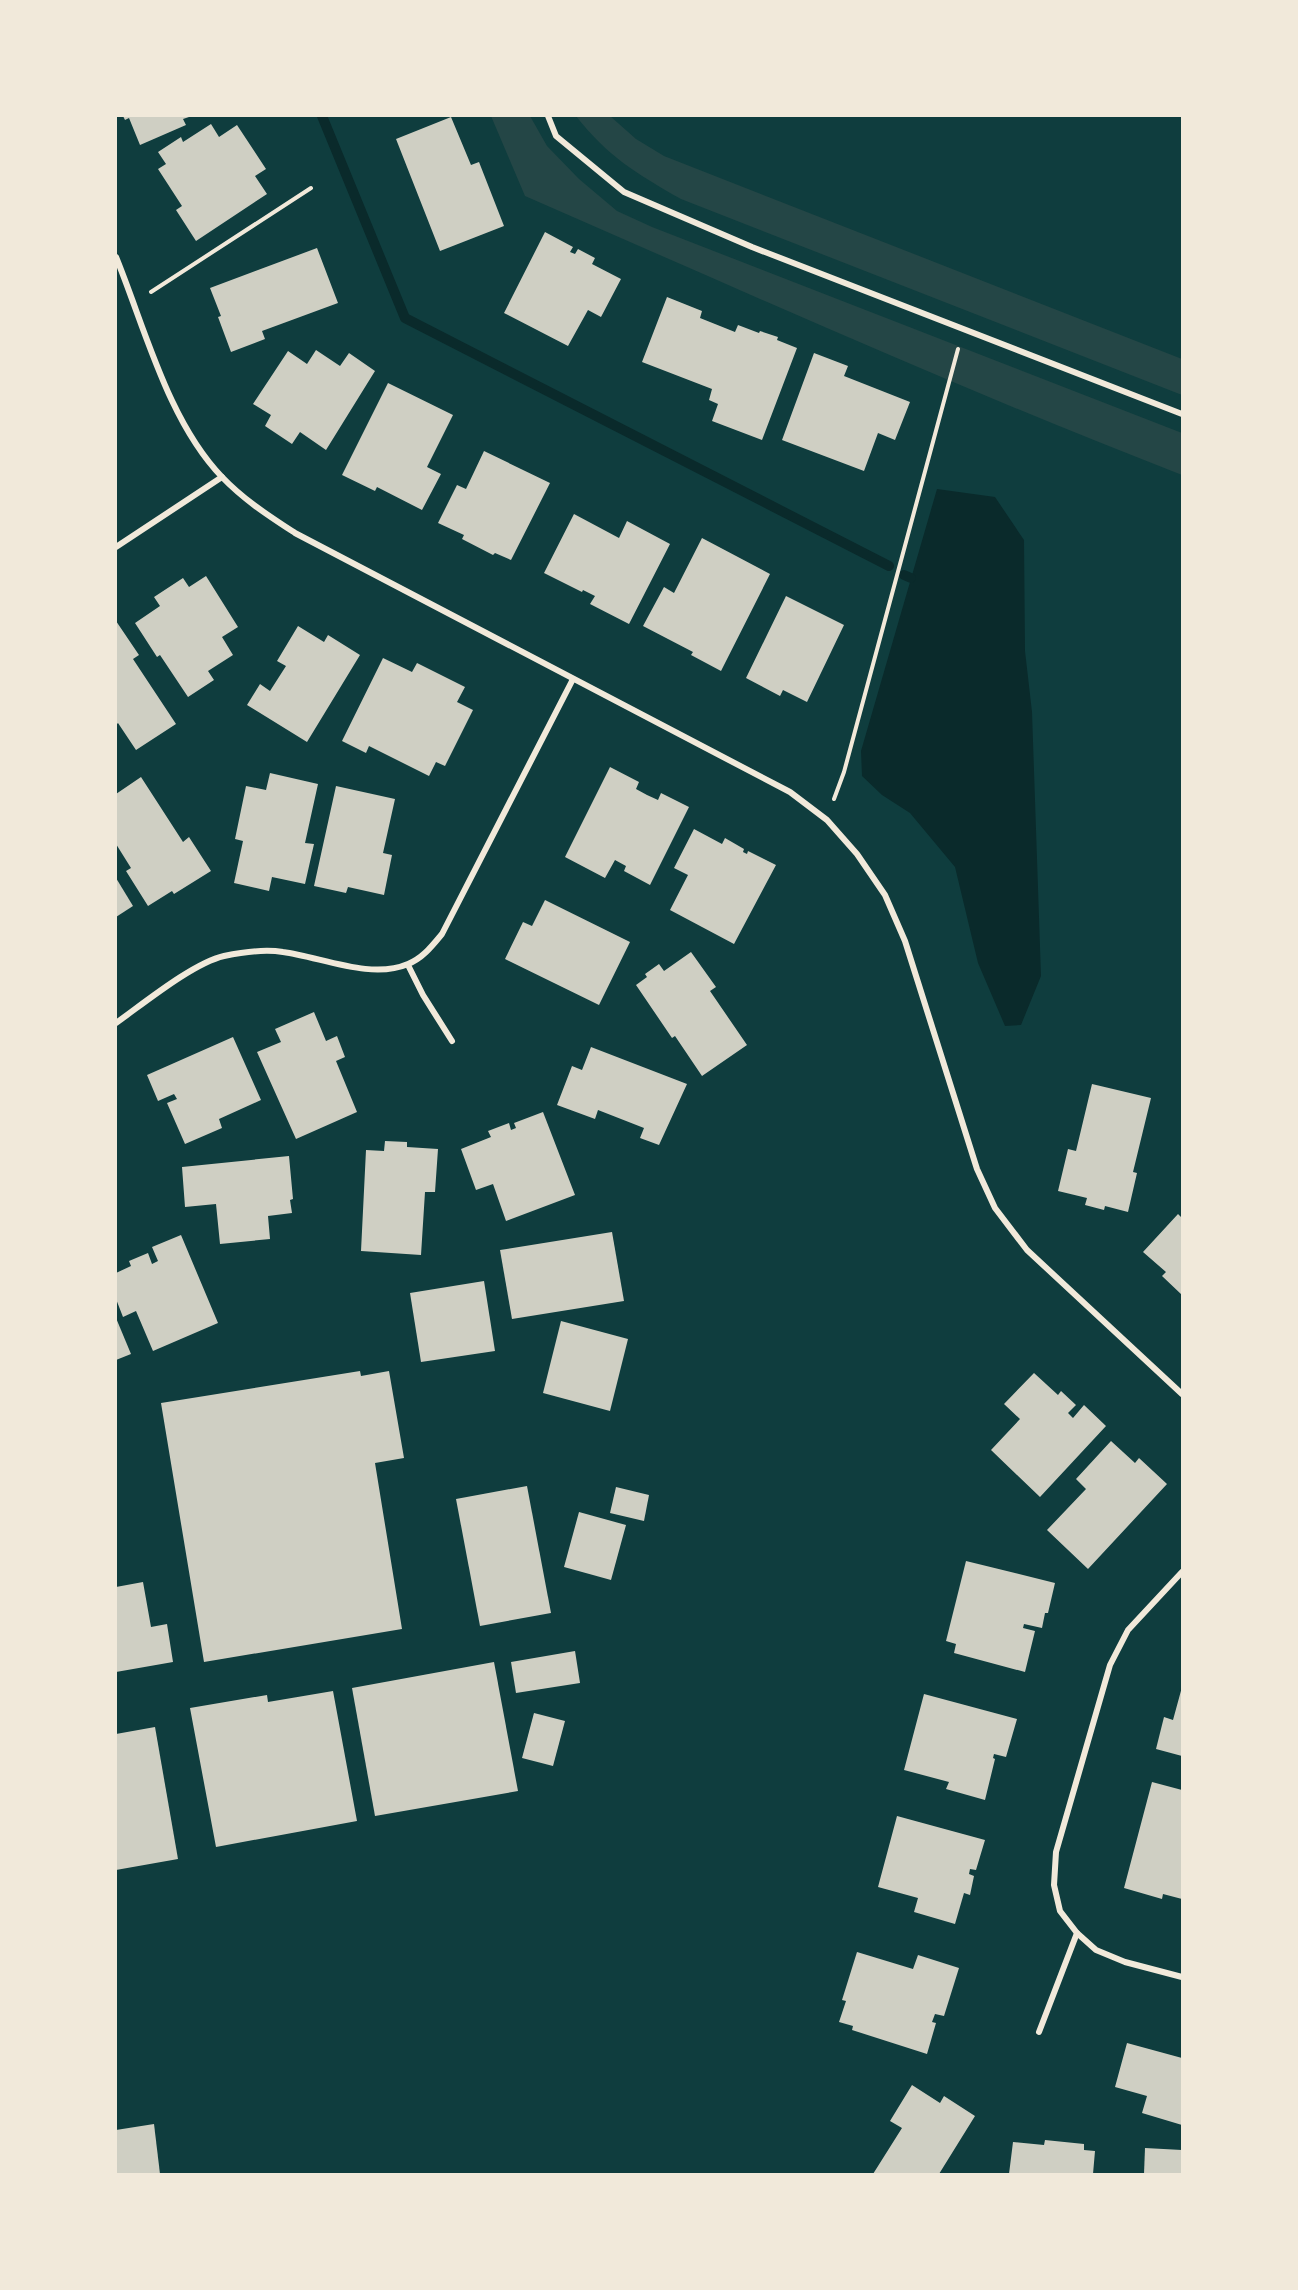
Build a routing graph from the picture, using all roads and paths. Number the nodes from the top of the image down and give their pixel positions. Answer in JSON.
{"nodes":[{"id":1,"x":548,"y":116,"type":"edge"},
{"id":2,"x":311,"y":188,"type":"dead end"},
{"id":3,"x":116,"y":256,"type":"edge"},
{"id":4,"x":135,"y":303,"type":"junction"},
{"id":5,"x":964,"y":328,"type":"junction"},
{"id":6,"x":1182,"y":414,"type":"edge"},
{"id":7,"x":222,"y":477,"type":"junction"},
{"id":8,"x":116,"y":547,"type":"edge"},
{"id":9,"x":573,"y":679,"type":"junction"},
{"id":10,"x":827,"y":820,"type":"junction"},
{"id":11,"x":408,"y":965,"type":"junction"},
{"id":12,"x":116,"y":1023,"type":"edge"},
{"id":13,"x":452,"y":1041,"type":"dead end"},
{"id":14,"x":1182,"y":1394,"type":"edge"},
{"id":15,"x":1182,"y":1572,"type":"edge"},
{"id":16,"x":1077,"y":1933,"type":"junction"},
{"id":17,"x":1182,"y":1977,"type":"edge"},
{"id":18,"x":1039,"y":2032,"type":"dead end"}],
"edges":[{"from":1,"to":5,"type":"street"},
{"from":2,"to":4,"type":"path"},
{"from":3,"to":4,"type":"street"},
{"from":4,"to":7,"type":"street"},
{"from":5,"to":6,"type":"street"},
{"from":5,"to":10,"type":"path"},
{"from":7,"to":8,"type":"street"},
{"from":7,"to":9,"type":"street"},
{"from":9,"to":10,"type":"street"},
{"from":9,"to":11,"type":"street"},
{"from":10,"to":14,"type":"street"},
{"from":11,"to":12,"type":"street"},
{"from":11,"to":13,"type":"street"},
{"from":15,"to":16,"type":"street"},
{"from":16,"to":17,"type":"street"},
{"from":16,"to":18,"type":"street"}]}
